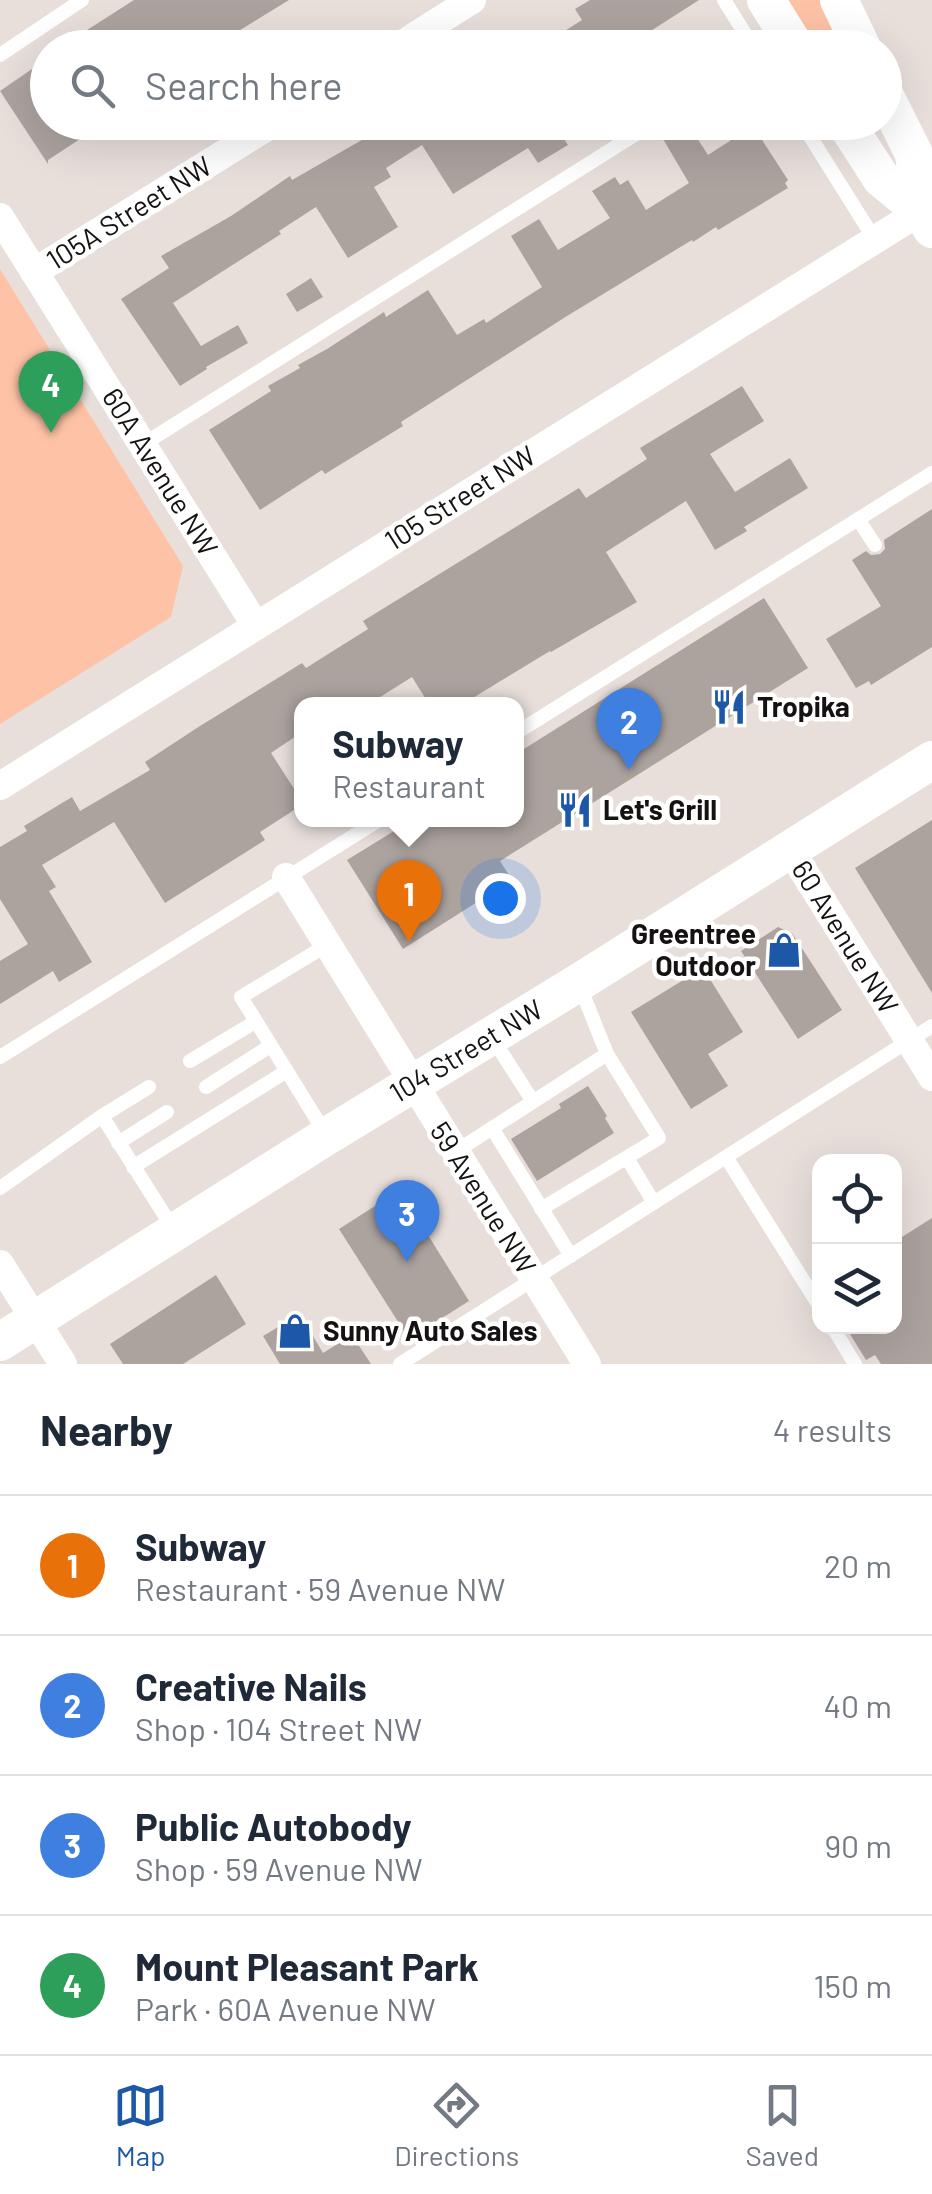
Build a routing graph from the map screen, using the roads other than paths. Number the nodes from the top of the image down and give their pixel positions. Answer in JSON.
{"nodes":[{"id":1,"x":82,"y":0,"type":"edge"},
{"id":2,"x":472,"y":0,"type":"edge"},
{"id":3,"x":724,"y":0,"type":"edge"},
{"id":4,"x":766,"y":0,"type":"edge"},
{"id":5,"x":840,"y":0,"type":"edge"},
{"id":6,"x":36,"y":30,"type":"edge"},
{"id":7,"x":424,"y":30,"type":"edge"},
{"id":8,"x":743,"y":30,"type":"edge"},
{"id":9,"x":785,"y":30,"type":"edge"},
{"id":10,"x":854,"y":30,"type":"edge"},
{"id":11,"x":30,"y":34,"type":"edge"},
{"id":12,"x":0,"y":54,"type":"edge"},
{"id":13,"x":902,"y":130,"type":"edge"},
{"id":14,"x":246,"y":140,"type":"edge"},
{"id":15,"x":626,"y":140,"type":"edge"},
{"id":16,"x":812,"y":140,"type":"edge"},
{"id":17,"x":856,"y":140,"type":"edge"},
{"id":18,"x":0,"y":217,"type":"edge"},
{"id":19,"x":926,"y":220,"type":"edge"},
{"id":20,"x":875,"y":240,"type":"junction"},
{"id":21,"x":34,"y":272,"type":"junction"},
{"id":22,"x":142,"y":445,"type":"junction"},
{"id":23,"x":932,"y":473,"type":"edge"},
{"id":24,"x":858,"y":519,"type":"junction"},
{"id":25,"x":875,"y":545,"type":"dead end"},
{"id":26,"x":256,"y":626,"type":"junction"},
{"id":27,"x":524,"y":728,"type":"edge"},
{"id":28,"x":932,"y":760,"type":"edge"},
{"id":29,"x":0,"y":786,"type":"edge"},
{"id":30,"x":368,"y":827,"type":"edge"},
{"id":31,"x":790,"y":848,"type":"junction"},
{"id":32,"x":286,"y":878,"type":"junction"},
{"id":33,"x":327,"y":945,"type":"junction"},
{"id":34,"x":578,"y":983,"type":"junction"},
{"id":35,"x":255,"y":1022,"type":"junction"},
{"id":36,"x":921,"y":1033,"type":"edge"},
{"id":37,"x":491,"y":1035,"type":"junction"},
{"id":38,"x":270,"y":1046,"type":"junction"},
{"id":39,"x":607,"y":1054,"type":"junction"},
{"id":40,"x":0,"y":1057,"type":"edge"},
{"id":41,"x":190,"y":1061,"type":"dead end"},
{"id":42,"x":287,"y":1071,"type":"junction"},
{"id":43,"x":932,"y":1077,"type":"edge"},
{"id":44,"x":413,"y":1084,"type":"junction"},
{"id":45,"x":149,"y":1087,"type":"dead end"},
{"id":46,"x":206,"y":1087,"type":"dead end"},
{"id":47,"x":532,"y":1100,"type":"junction"},
{"id":48,"x":167,"y":1112,"type":"dead end"},
{"id":49,"x":102,"y":1116,"type":"junction"},
{"id":50,"x":492,"y":1128,"type":"junction"},
{"id":51,"x":327,"y":1136,"type":"junction"},
{"id":52,"x":118,"y":1143,"type":"junction"},
{"id":53,"x":455,"y":1152,"type":"junction"},
{"id":54,"x":726,"y":1157,"type":"junction"},
{"id":55,"x":627,"y":1158,"type":"junction"},
{"id":56,"x":133,"y":1168,"type":"junction"},
{"id":57,"x":0,"y":1188,"type":"edge"},
{"id":58,"x":654,"y":1202,"type":"junction"},
{"id":59,"x":542,"y":1210,"type":"junction"},
{"id":60,"x":175,"y":1232,"type":"junction"},
{"id":61,"x":571,"y":1256,"type":"junction"},
{"id":62,"x":0,"y":1264,"type":"edge"},
{"id":63,"x":534,"y":1279,"type":"junction"},
{"id":64,"x":812,"y":1294,"type":"edge"},
{"id":65,"x":36,"y":1320,"type":"junction"},
{"id":66,"x":837,"y":1334,"type":"edge"},
{"id":67,"x":0,"y":1342,"type":"edge"},
{"id":68,"x":63,"y":1364,"type":"edge"},
{"id":69,"x":400,"y":1364,"type":"edge"},
{"id":70,"x":587,"y":1364,"type":"edge"},
{"id":71,"x":855,"y":1364,"type":"edge"}],
"edges":[{"from":1,"to":6,"type":"lane"},
{"from":2,"to":7,"type":"street"},
{"from":3,"to":8,"type":"lane"},
{"from":4,"to":9,"type":"main road"},
{"from":5,"to":10,"type":"main road"},
{"from":11,"to":12,"type":"lane"},
{"from":13,"to":19,"type":"main road"},
{"from":14,"to":21,"type":"street","name":"105A Street NW"},
{"from":15,"to":22,"type":"lane"},
{"from":16,"to":20,"type":"lane"},
{"from":17,"to":19,"type":"main road"},
{"from":18,"to":21,"type":"street","name":"60A Avenue NW"},
{"from":19,"to":20,"type":"street","name":"105 Street NW"},
{"from":20,"to":26,"type":"street","name":"105 Street NW"},
{"from":21,"to":22,"type":"street","name":"60A Avenue NW"},
{"from":22,"to":26,"type":"street","name":"60A Avenue NW"},
{"from":23,"to":24,"type":"lane"},
{"from":24,"to":25,"type":"lane"},
{"from":24,"to":27,"type":"lane"},
{"from":26,"to":29,"type":"street","name":"105 Street NW"},
{"from":28,"to":31,"type":"main road","name":"104 Street NW"},
{"from":30,"to":32,"type":"lane"},
{"from":31,"to":34,"type":"main road","name":"104 Street NW"},
{"from":31,"to":36,"type":"street","name":"60 Avenue NW"},
{"from":32,"to":33,"type":"street","name":"59 Avenue NW"},
{"from":32,"to":40,"type":"lane"},
{"from":33,"to":35,"type":"lane"},
{"from":33,"to":44,"type":"street","name":"59 Avenue NW"},
{"from":34,"to":37,"type":"main road","name":"104 Street NW"},
{"from":34,"to":39,"type":"lane"},
{"from":35,"to":38,"type":"lane"},
{"from":35,"to":41,"type":"lane"},
{"from":36,"to":43,"type":"street","name":"60 Avenue NW"},
{"from":36,"to":54,"type":"lane"},
{"from":37,"to":44,"type":"main road","name":"104 Street NW"},
{"from":37,"to":47,"type":"lane"},
{"from":38,"to":42,"type":"lane"},
{"from":38,"to":46,"type":"lane"},
{"from":39,"to":47,"type":"lane"},
{"from":39,"to":55,"type":"lane"},
{"from":42,"to":51,"type":"lane"},
{"from":42,"to":56,"type":"lane"},
{"from":44,"to":51,"type":"main road","name":"104 Street NW"},
{"from":44,"to":53,"type":"street","name":"59 Avenue NW"},
{"from":45,"to":49,"type":"lane"},
{"from":47,"to":50,"type":"lane"},
{"from":48,"to":52,"type":"lane"},
{"from":49,"to":52,"type":"lane"},
{"from":49,"to":57,"type":"lane"},
{"from":50,"to":53,"type":"lane"},
{"from":50,"to":59,"type":"lane"},
{"from":51,"to":60,"type":"main road","name":"104 Street NW"},
{"from":52,"to":56,"type":"lane"},
{"from":53,"to":63,"type":"street","name":"59 Avenue NW"},
{"from":54,"to":58,"type":"lane"},
{"from":54,"to":64,"type":"lane"},
{"from":55,"to":58,"type":"lane"},
{"from":55,"to":59,"type":"lane"},
{"from":56,"to":60,"type":"lane"},
{"from":58,"to":61,"type":"lane"},
{"from":59,"to":61,"type":"lane"},
{"from":60,"to":65,"type":"main road","name":"104 Street NW"},
{"from":61,"to":63,"type":"lane"},
{"from":62,"to":65,"type":"street"},
{"from":63,"to":69,"type":"lane"},
{"from":63,"to":70,"type":"street","name":"59 Avenue NW"},
{"from":65,"to":67,"type":"main road","name":"104 Street NW"},
{"from":65,"to":68,"type":"street"},
{"from":66,"to":71,"type":"lane"}]}
